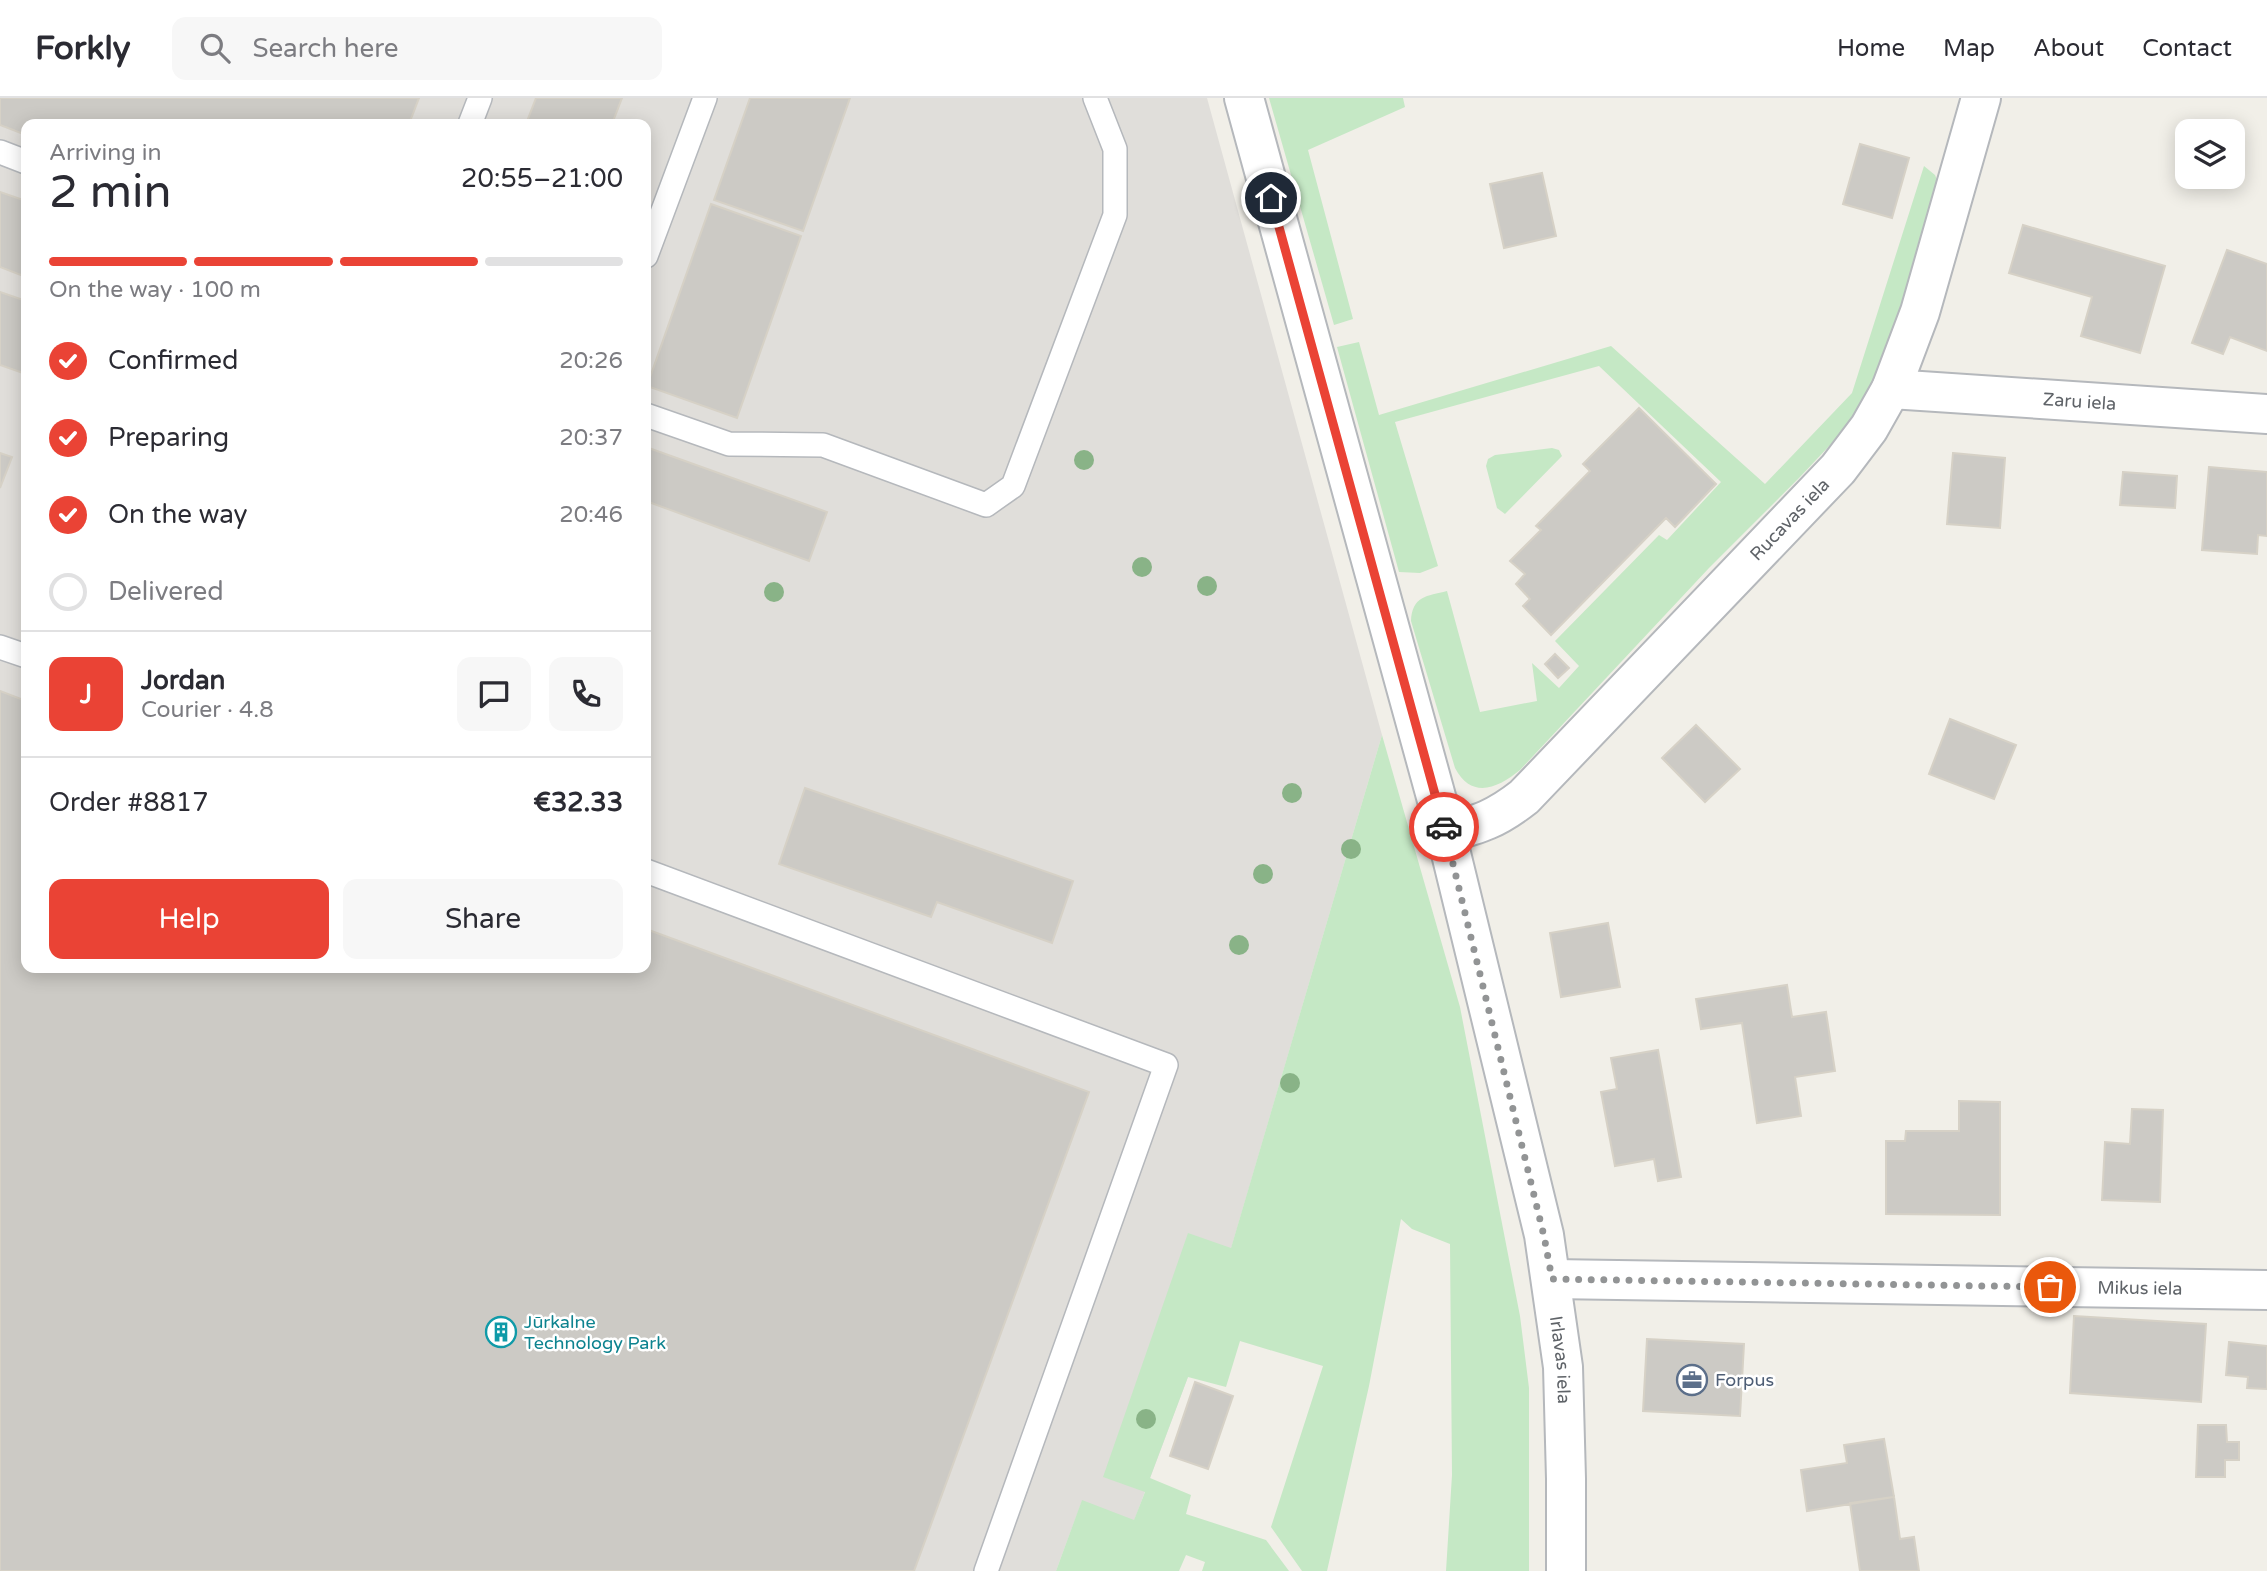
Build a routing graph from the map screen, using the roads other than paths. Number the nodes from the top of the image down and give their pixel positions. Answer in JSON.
{"nodes":[{"id":1,"x":480,"y":98,"type":"edge"},
{"id":2,"x":705,"y":98,"type":"edge"},
{"id":3,"x":1096,"y":98,"type":"edge"},
{"id":4,"x":1244,"y":98,"type":"edge"},
{"id":5,"x":1981,"y":98,"type":"edge"},
{"id":6,"x":472,"y":119,"type":"edge"},
{"id":7,"x":0,"y":152,"type":"edge"},
{"id":8,"x":21,"y":160,"type":"edge"},
{"id":9,"x":651,"y":243,"type":"edge"},
{"id":10,"x":1891,"y":389,"type":"junction"},
{"id":11,"x":2267,"y":414,"type":"edge"},
{"id":12,"x":651,"y":417,"type":"edge"},
{"id":13,"x":1446,"y":833,"type":"junction"},
{"id":14,"x":651,"y":873,"type":"edge"},
{"id":15,"x":1552,"y":1279,"type":"junction"},
{"id":16,"x":2267,"y":1290,"type":"edge"},
{"id":17,"x":986,"y":1571,"type":"edge"},
{"id":18,"x":1566,"y":1571,"type":"edge"}],
"edges":[{"from":1,"to":6,"type":"lane"},
{"from":2,"to":9,"type":"lane"},
{"from":3,"to":12,"type":"lane"},
{"from":4,"to":13,"type":"street","name":"Irlavas iela"},
{"from":5,"to":10,"type":"street","name":"Rucavas iela"},
{"from":7,"to":8,"type":"lane"},
{"from":10,"to":11,"type":"street","name":"Zaru iela"},
{"from":10,"to":13,"type":"street","name":"Rucavas iela"},
{"from":13,"to":15,"type":"street","name":"Irlavas iela"},
{"from":14,"to":17,"type":"lane"},
{"from":15,"to":16,"type":"street","name":"Mikus iela"},
{"from":15,"to":18,"type":"street","name":"Irlavas iela"}]}
